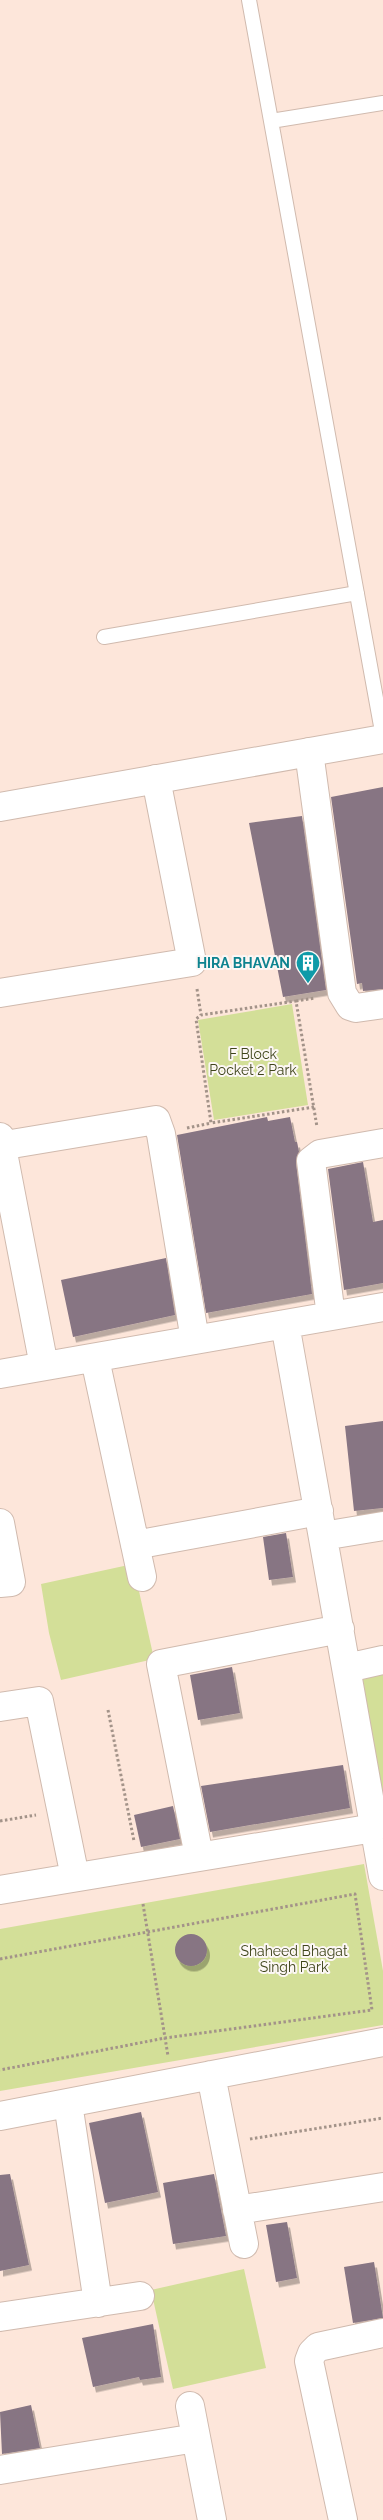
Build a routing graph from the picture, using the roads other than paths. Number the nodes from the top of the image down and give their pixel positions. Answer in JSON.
{"nodes":[{"id":1,"x":249,"y":0,"type":"edge"},
{"id":2,"x":383,"y":103,"type":"edge"},
{"id":3,"x":271,"y":120,"type":"junction"},
{"id":4,"x":357,"y":593,"type":"junction"},
{"id":5,"x":104,"y":637,"type":"dead end"},
{"id":6,"x":383,"y":738,"type":"edge"},
{"id":7,"x":310,"y":752,"type":"junction"},
{"id":8,"x":156,"y":779,"type":"junction"},
{"id":9,"x":0,"y":807,"type":"edge"},
{"id":10,"x":0,"y":993,"type":"edge"},
{"id":11,"x":383,"y":1004,"type":"edge"},
{"id":12,"x":1,"y":1143,"type":"edge"},
{"id":13,"x":383,"y":1143,"type":"edge"},
{"id":14,"x":383,"y":1307,"type":"edge"},
{"id":15,"x":331,"y":1316,"type":"junction"},
{"id":16,"x":285,"y":1324,"type":"junction"},
{"id":17,"x":195,"y":1340,"type":"junction"},
{"id":18,"x":95,"y":1359,"type":"junction"},
{"id":19,"x":44,"y":1366,"type":"junction"},
{"id":20,"x":0,"y":1374,"type":"edge"},
{"id":21,"x":0,"y":1523,"type":"edge"},
{"id":22,"x":321,"y":1524,"type":"junction"},
{"id":23,"x":383,"y":1526,"type":"edge"},
{"id":24,"x":134,"y":1545,"type":"junction"},
{"id":25,"x":142,"y":1577,"type":"dead end"},
{"id":26,"x":0,"y":1583,"type":"edge"},
{"id":27,"x":340,"y":1629,"type":"junction"},
{"id":28,"x":383,"y":1660,"type":"edge"},
{"id":29,"x":347,"y":1668,"type":"junction"},
{"id":30,"x":0,"y":1707,"type":"edge"},
{"id":31,"x":374,"y":1828,"type":"junction"},
{"id":32,"x":199,"y":1856,"type":"junction"},
{"id":33,"x":383,"y":1876,"type":"edge"},
{"id":34,"x":75,"y":1877,"type":"junction"},
{"id":35,"x":0,"y":1890,"type":"edge"},
{"id":36,"x":383,"y":2042,"type":"edge"},
{"id":37,"x":211,"y":2075,"type":"junction"},
{"id":38,"x":68,"y":2103,"type":"junction"},
{"id":39,"x":0,"y":2116,"type":"edge"},
{"id":40,"x":383,"y":2187,"type":"edge"},
{"id":41,"x":237,"y":2210,"type":"junction"},
{"id":42,"x":244,"y":2244,"type":"dead end"},
{"id":43,"x":140,"y":2296,"type":"dead end"},
{"id":44,"x":98,"y":2303,"type":"junction"},
{"id":45,"x":0,"y":2317,"type":"edge"},
{"id":46,"x":383,"y":2333,"type":"edge"},
{"id":47,"x":190,"y":2406,"type":"dead end"},
{"id":48,"x":196,"y":2438,"type":"junction"},
{"id":49,"x":0,"y":2470,"type":"edge"},
{"id":50,"x":212,"y":2520,"type":"edge"},
{"id":51,"x":344,"y":2520,"type":"edge"}],
"edges":[{"from":1,"to":3,"type":"lane"},
{"from":2,"to":3,"type":"lane"},
{"from":3,"to":4,"type":"lane"},
{"from":4,"to":5,"type":"lane"},
{"from":4,"to":6,"type":"lane"},
{"from":6,"to":7,"type":"street"},
{"from":7,"to":8,"type":"street"},
{"from":7,"to":11,"type":"street"},
{"from":8,"to":9,"type":"street"},
{"from":8,"to":10,"type":"street"},
{"from":12,"to":17,"type":"street"},
{"from":12,"to":19,"type":"street"},
{"from":13,"to":15,"type":"street"},
{"from":14,"to":15,"type":"street"},
{"from":15,"to":16,"type":"street"},
{"from":16,"to":17,"type":"street"},
{"from":16,"to":22,"type":"street"},
{"from":17,"to":18,"type":"street"},
{"from":18,"to":19,"type":"street"},
{"from":18,"to":24,"type":"street"},
{"from":19,"to":20,"type":"street"},
{"from":21,"to":26,"type":"street"},
{"from":22,"to":23,"type":"street"},
{"from":22,"to":24,"type":"street"},
{"from":22,"to":27,"type":"street"},
{"from":24,"to":25,"type":"street"},
{"from":27,"to":29,"type":"street"},
{"from":27,"to":32,"type":"street"},
{"from":28,"to":29,"type":"street"},
{"from":29,"to":31,"type":"street"},
{"from":30,"to":34,"type":"street"},
{"from":31,"to":32,"type":"street"},
{"from":31,"to":33,"type":"street"},
{"from":32,"to":34,"type":"street"},
{"from":34,"to":35,"type":"street"},
{"from":36,"to":37,"type":"street"},
{"from":37,"to":38,"type":"street"},
{"from":37,"to":41,"type":"street"},
{"from":38,"to":39,"type":"street"},
{"from":38,"to":44,"type":"street"},
{"from":40,"to":41,"type":"street"},
{"from":41,"to":42,"type":"street"},
{"from":43,"to":44,"type":"street"},
{"from":44,"to":45,"type":"street"},
{"from":46,"to":51,"type":"street"},
{"from":47,"to":48,"type":"street"},
{"from":48,"to":49,"type":"street"},
{"from":48,"to":50,"type":"street"}]}
